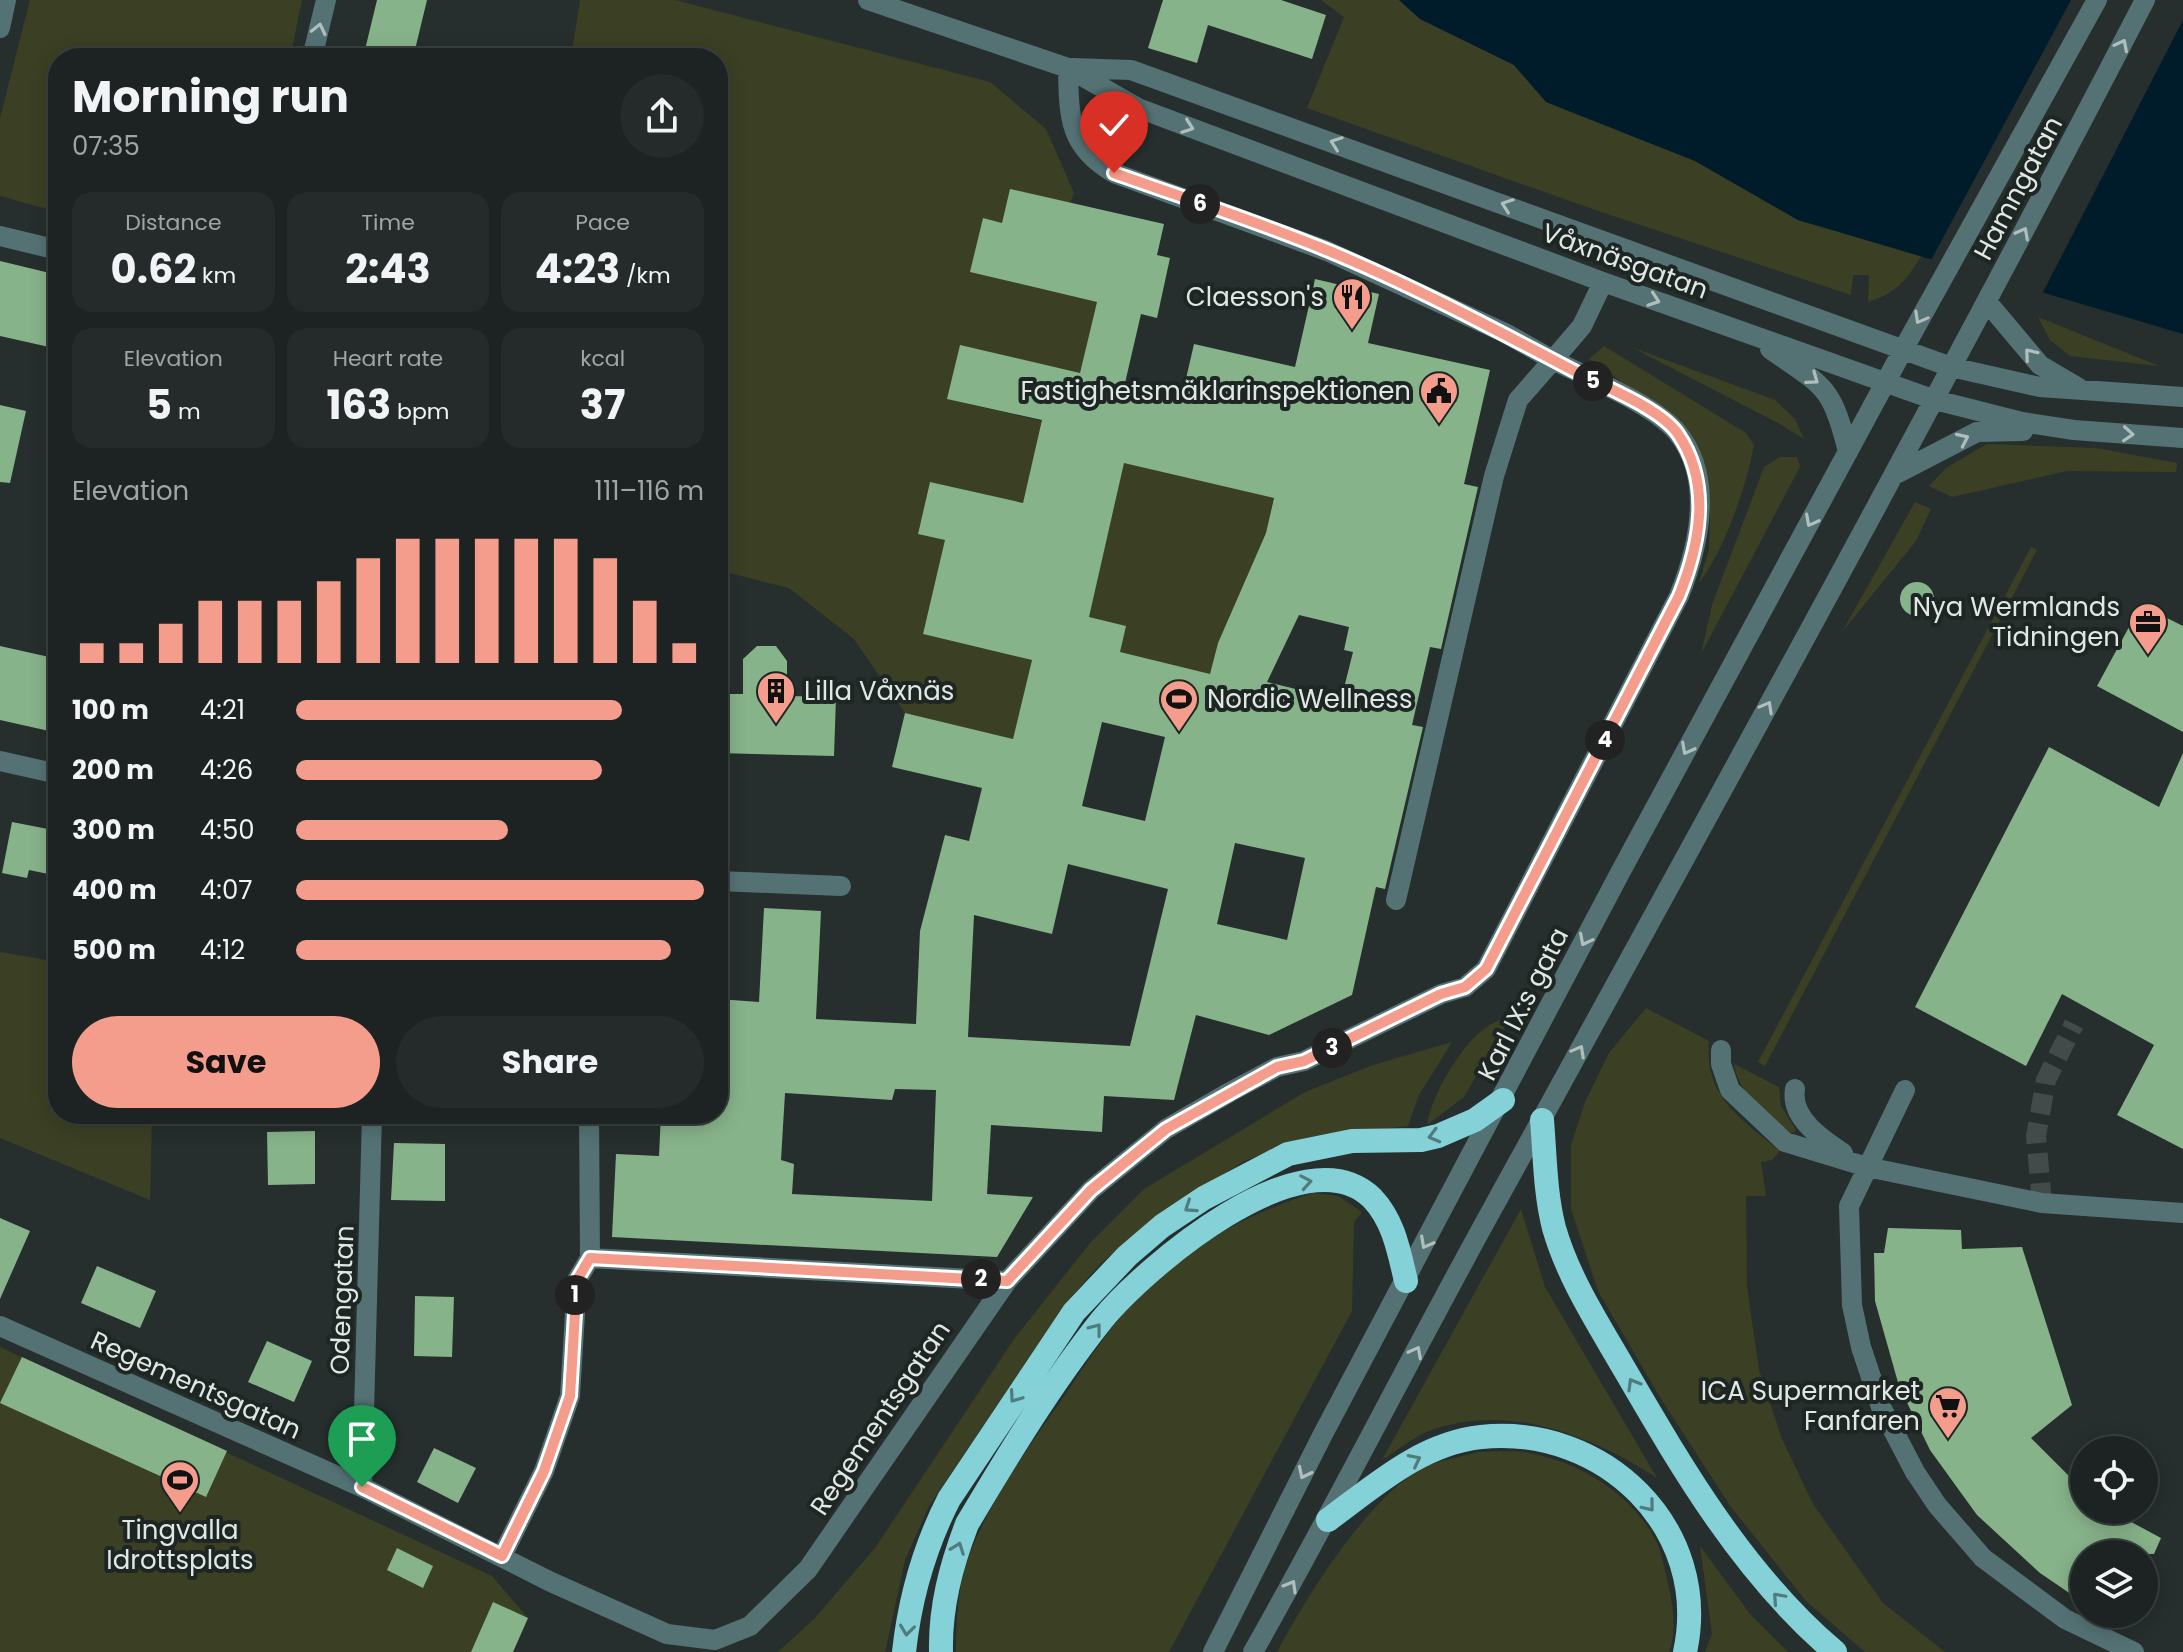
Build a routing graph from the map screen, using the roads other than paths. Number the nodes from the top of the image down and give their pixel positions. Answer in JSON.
{"nodes":[{"id":1,"x":6,"y":0,"type":"edge"},
{"id":2,"x":326,"y":0,"type":"edge"},
{"id":3,"x":868,"y":0,"type":"edge"},
{"id":4,"x":2097,"y":0,"type":"edge"},
{"id":5,"x":2145,"y":0,"type":"edge"},
{"id":6,"x":0,"y":28,"type":"edge"},
{"id":7,"x":314,"y":48,"type":"edge"},
{"id":8,"x":1068,"y":68,"type":"junction"},
{"id":9,"x":0,"y":236,"type":"edge"},
{"id":10,"x":48,"y":248,"type":"edge"},
{"id":11,"x":1603,"y":282,"type":"junction"},
{"id":12,"x":1987,"y":302,"type":"junction"},
{"id":13,"x":1749,"y":334,"type":"junction"},
{"id":14,"x":1904,"y":348,"type":"junction"},
{"id":15,"x":1553,"y":360,"type":"junction"},
{"id":16,"x":1951,"y":367,"type":"junction"},
{"id":17,"x":1885,"y":382,"type":"junction"},
{"id":18,"x":2085,"y":391,"type":"junction"},
{"id":19,"x":2183,"y":397,"type":"edge"},
{"id":20,"x":1935,"y":400,"type":"junction"},
{"id":21,"x":2074,"y":430,"type":"junction"},
{"id":22,"x":2183,"y":438,"type":"edge"},
{"id":23,"x":1848,"y":452,"type":"junction"},
{"id":24,"x":1894,"y":475,"type":"junction"},
{"id":25,"x":0,"y":761,"type":"edge"},
{"id":26,"x":48,"y":772,"type":"edge"},
{"id":27,"x":728,"y":881,"type":"edge"},
{"id":28,"x":841,"y":886,"type":"dead end"},
{"id":29,"x":1396,"y":900,"type":"dead end"},
{"id":30,"x":1721,"y":1050,"type":"dead end"},
{"id":31,"x":1795,"y":1089,"type":"dead end"},
{"id":32,"x":1905,"y":1090,"type":"dead end"},
{"id":33,"x":1503,"y":1100,"type":"junction"},
{"id":34,"x":1542,"y":1120,"type":"junction"},
{"id":35,"x":372,"y":1124,"type":"edge"},
{"id":36,"x":589,"y":1124,"type":"edge"},
{"id":37,"x":1867,"y":1167,"type":"junction"},
{"id":38,"x":2183,"y":1213,"type":"edge"},
{"id":39,"x":590,"y":1258,"type":"junction"},
{"id":40,"x":1007,"y":1281,"type":"junction"},
{"id":41,"x":1406,"y":1281,"type":"junction"},
{"id":42,"x":0,"y":1326,"type":"edge"},
{"id":43,"x":362,"y":1487,"type":"junction"},
{"id":44,"x":1328,"y":1520,"type":"junction"},
{"id":45,"x":502,"y":1556,"type":"junction"},
{"id":46,"x":904,"y":1652,"type":"edge"},
{"id":47,"x":941,"y":1652,"type":"edge"},
{"id":48,"x":1213,"y":1652,"type":"edge"},
{"id":49,"x":1253,"y":1652,"type":"edge"},
{"id":50,"x":1685,"y":1652,"type":"edge"},
{"id":51,"x":1835,"y":1652,"type":"edge"},
{"id":52,"x":2134,"y":1652,"type":"edge"}],
"edges":[{"from":1,"to":6,"type":"street"},
{"from":7,"to":2,"type":"street","one_way":true},
{"from":3,"to":8,"type":"street","name":"Våxnäsgatan"},
{"from":4,"to":14,"type":"street","name":"Hamngatan","one_way":true},
{"from":12,"to":5,"type":"street","name":"Hamngatan","one_way":true},
{"from":8,"to":11,"type":"street","name":"Våxnäsgatan","one_way":true},
{"from":14,"to":8,"type":"street","name":"Våxnäsgatan","one_way":true},
{"from":8,"to":15,"type":"street","name":"Regementsgatan"},
{"from":9,"to":10,"type":"street"},
{"from":11,"to":13,"type":"street","name":"Våxnäsgatan","one_way":true},
{"from":11,"to":15,"type":"street"},
{"from":12,"to":16,"type":"street","name":"Hamngatan"},
{"from":18,"to":12,"type":"street","one_way":true},
{"from":13,"to":17,"type":"street","name":"Våxnäsgatan"},
{"from":13,"to":23,"type":"street","one_way":true},
{"from":14,"to":16,"type":"street","name":"Våxnäsgatan"},
{"from":14,"to":17,"type":"street","name":"Hamngatan"},
{"from":15,"to":29,"type":"street"},
{"from":15,"to":40,"type":"street","name":"Regementsgatan"},
{"from":16,"to":18,"type":"street","name":"Våxnäsgatan"},
{"from":16,"to":20,"type":"street","name":"Hamngatan"},
{"from":17,"to":20,"type":"street","name":"Våxnäsgatan"},
{"from":17,"to":23,"type":"street","name":"Karl IX:s gata"},
{"from":18,"to":19,"type":"street","name":"Våxnäsgatan"},
{"from":20,"to":21,"type":"street","name":"Våxnäsgatan"},
{"from":20,"to":24,"type":"street"},
{"from":21,"to":22,"type":"street","name":"Våxnäsgatan","one_way":true},
{"from":24,"to":21,"type":"street","one_way":true},
{"from":23,"to":33,"type":"street","name":"Karl IX:s gata","one_way":true},
{"from":34,"to":24,"type":"street","one_way":true},
{"from":25,"to":26,"type":"street"},
{"from":27,"to":28,"type":"street"},
{"from":30,"to":37,"type":"street"},
{"from":31,"to":37,"type":"street"},
{"from":32,"to":37,"type":"street"},
{"from":33,"to":41,"type":"street","name":"Karl IX:s gata","one_way":true},
{"from":33,"to":46,"type":"highway","one_way":true},
{"from":44,"to":34,"type":"street","one_way":true},
{"from":51,"to":34,"type":"highway","one_way":true},
{"from":35,"to":43,"type":"street","name":"Odengatan"},
{"from":36,"to":39,"type":"street"},
{"from":37,"to":38,"type":"street"},
{"from":37,"to":52,"type":"street"},
{"from":39,"to":40,"type":"street"},
{"from":39,"to":45,"type":"street"},
{"from":40,"to":45,"type":"street","name":"Regementsgatan"},
{"from":47,"to":41,"type":"highway","one_way":true},
{"from":41,"to":48,"type":"street","name":"Karl IX:s gata","one_way":true},
{"from":42,"to":43,"type":"street","name":"Regementsgatan"},
{"from":43,"to":45,"type":"street","name":"Regementsgatan"},
{"from":49,"to":44,"type":"street","one_way":true},
{"from":44,"to":50,"type":"highway","one_way":true}]}
